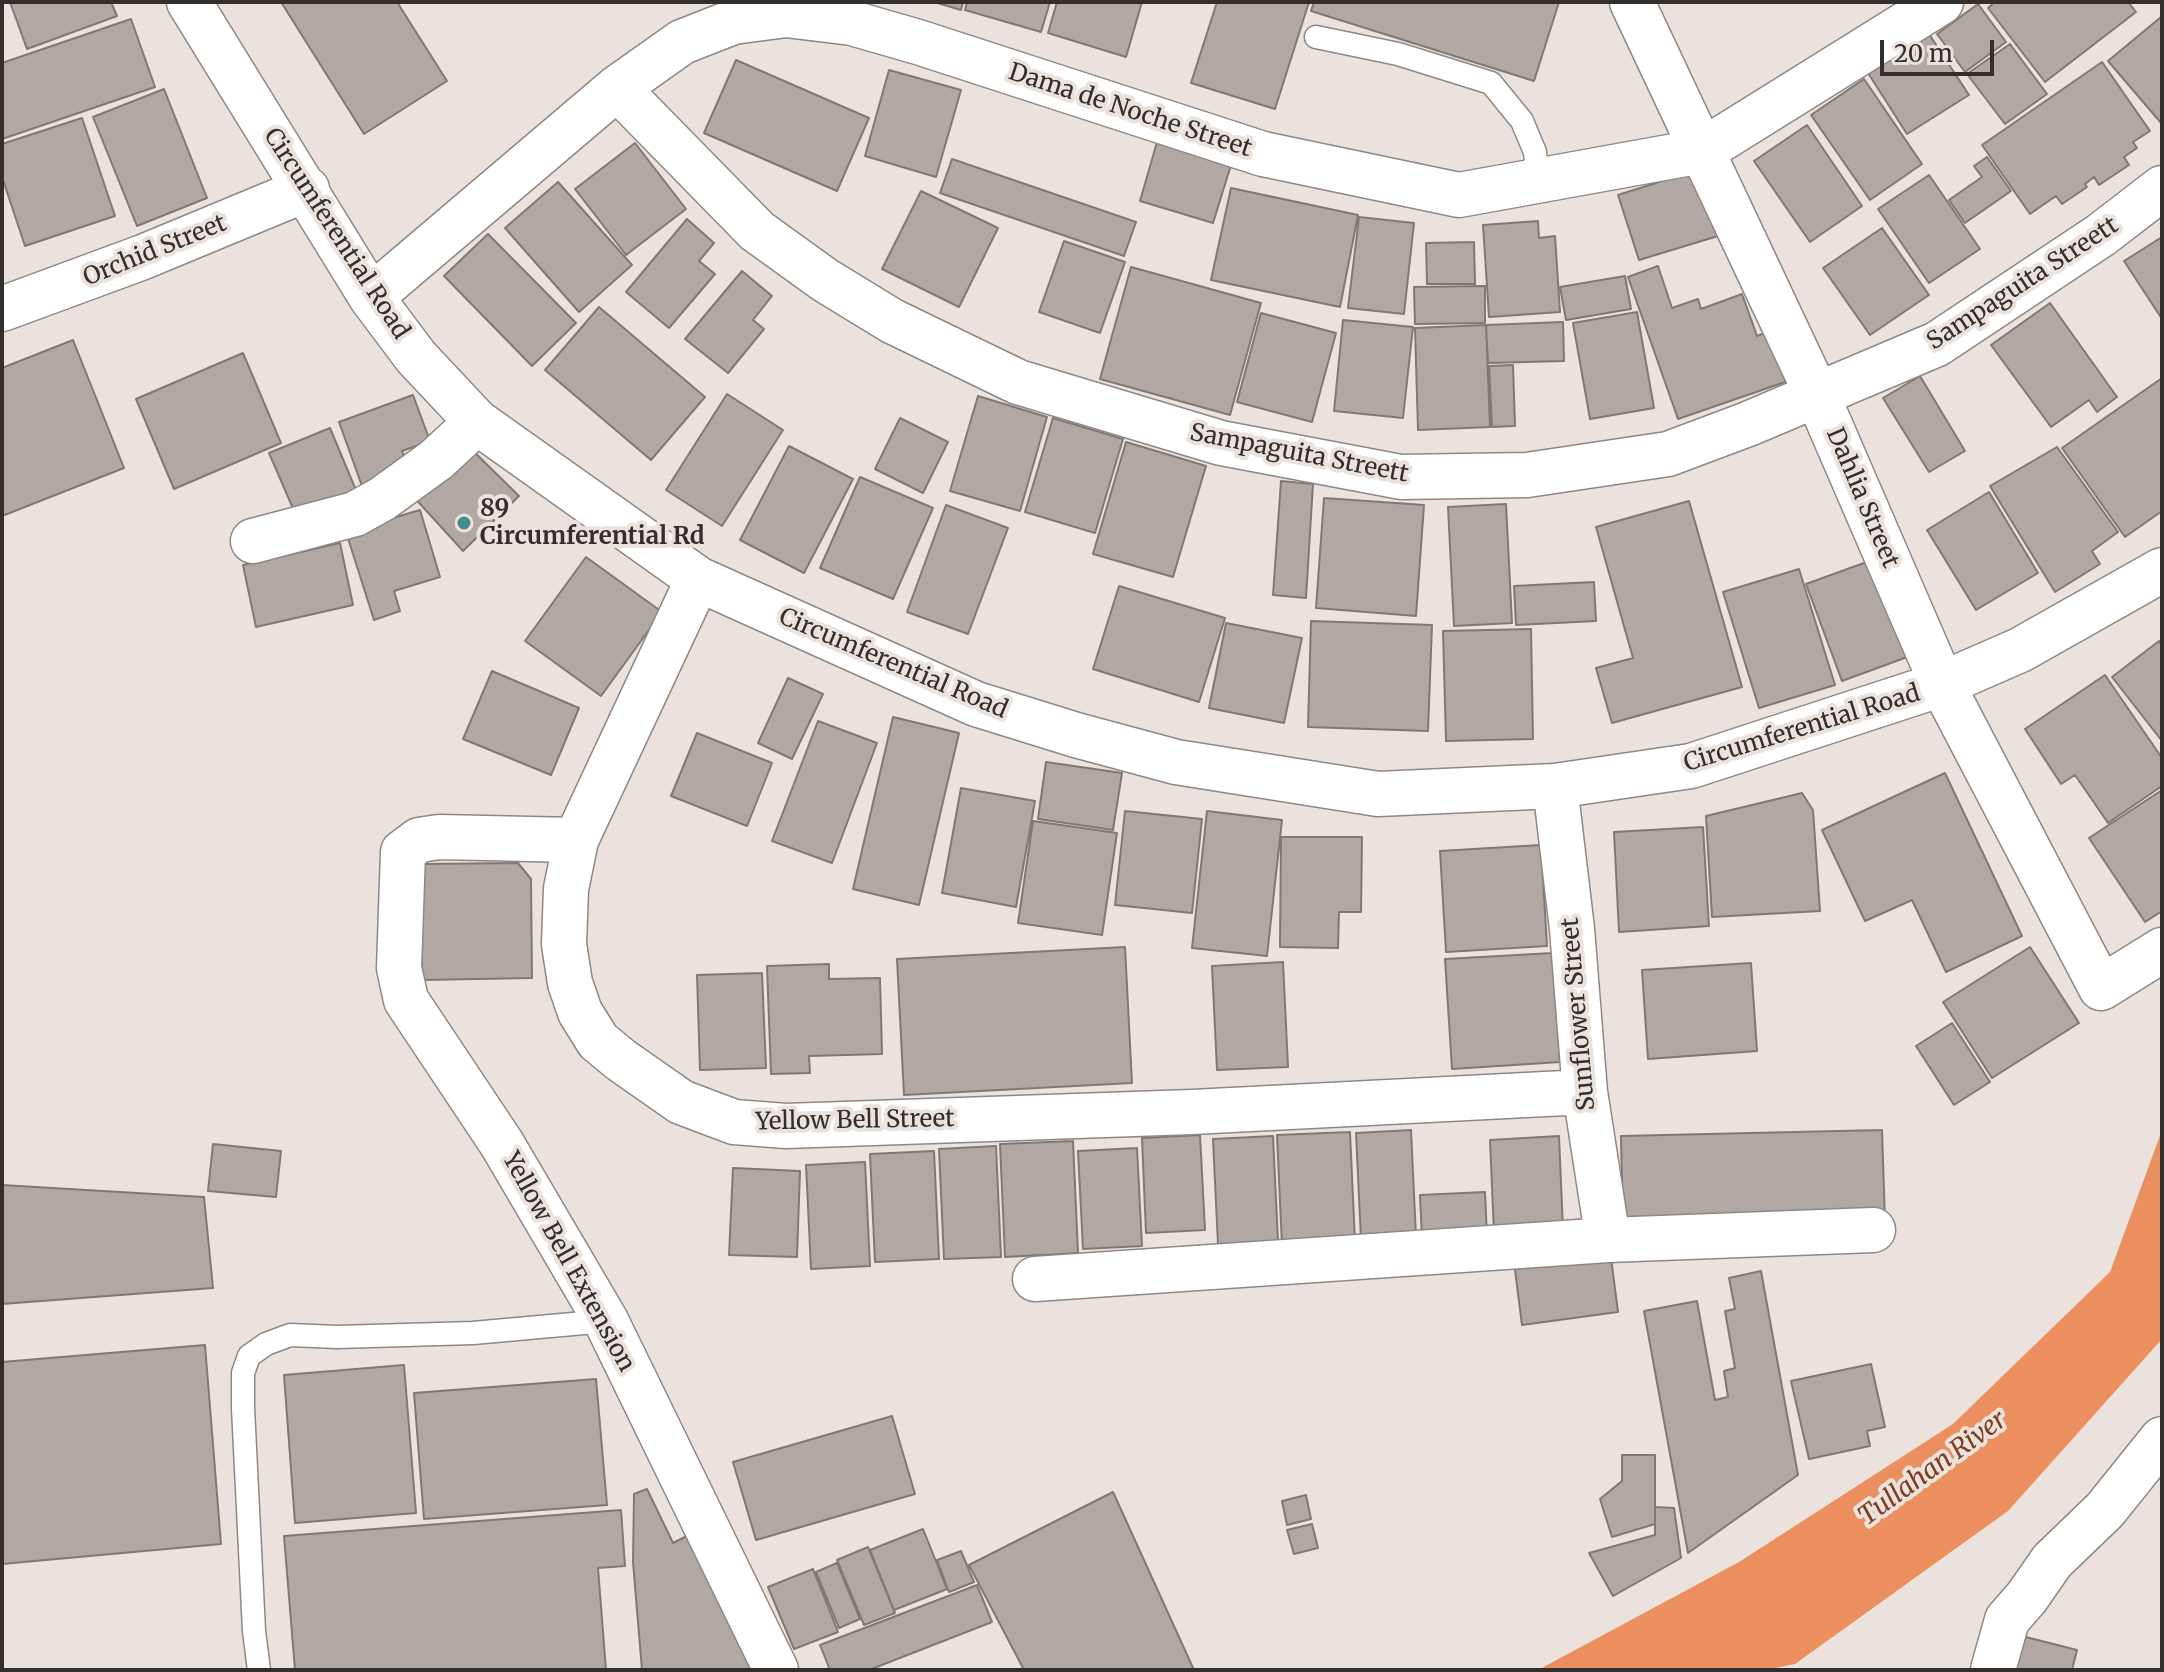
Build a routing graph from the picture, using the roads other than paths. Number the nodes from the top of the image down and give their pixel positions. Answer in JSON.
{"nodes":[{"id":1,"x":189,"y":2,"type":"edge"},
{"id":2,"x":1632,"y":2,"type":"edge"},
{"id":3,"x":1941,"y":2,"type":"edge"},
{"id":4,"x":1316,"y":37,"type":"dead end"},
{"id":5,"x":617,"y":88,"type":"junction"},
{"id":6,"x":1702,"y":151,"type":"junction"},
{"id":7,"x":1538,"y":180,"type":"junction"},
{"id":8,"x":2162,"y":188,"type":"edge"},
{"id":9,"x":307,"y":189,"type":"junction"},
{"id":10,"x":371,"y":297,"type":"junction"},
{"id":11,"x":2,"y":309,"type":"edge"},
{"id":12,"x":1817,"y":395,"type":"junction"},
{"id":13,"x":477,"y":422,"type":"junction"},
{"id":14,"x":253,"y":541,"type":"dead end"},
{"id":15,"x":2162,"y":570,"type":"edge"},
{"id":16,"x":698,"y":579,"type":"junction"},
{"id":17,"x":1942,"y":684,"type":"junction"},
{"id":18,"x":1555,"y":786,"type":"junction"},
{"id":19,"x":576,"y":840,"type":"junction"},
{"id":20,"x":2162,"y":950,"type":"edge"},
{"id":21,"x":1585,"y":1092,"type":"junction"},
{"id":22,"x":1873,"y":1230,"type":"dead end"},
{"id":23,"x":1608,"y":1240,"type":"junction"},
{"id":24,"x":1035,"y":1279,"type":"dead end"},
{"id":25,"x":606,"y":1321,"type":"junction"},
{"id":26,"x":2162,"y":1439,"type":"edge"},
{"id":27,"x":259,"y":1670,"type":"edge"},
{"id":28,"x":776,"y":1670,"type":"edge"},
{"id":29,"x":1993,"y":1670,"type":"edge"}],
"edges":[{"from":1,"to":9,"type":"street","name":"Circumferential Road"},
{"from":2,"to":6,"type":"street","name":"Dahlia Street"},
{"from":3,"to":6,"type":"street","name":"Dama de Noche Street"},
{"from":4,"to":7,"type":"lane"},
{"from":5,"to":7,"type":"street","name":"Dama de Noche Street"},
{"from":5,"to":10,"type":"street","name":"Dama de Noche Street"},
{"from":5,"to":12,"type":"street","name":"Sampaguita Streett"},
{"from":6,"to":7,"type":"street","name":"Dama de Noche Street"},
{"from":6,"to":12,"type":"street","name":"Dahlia Street"},
{"from":8,"to":12,"type":"street","name":"Sampaguita Streett"},
{"from":9,"to":10,"type":"street","name":"Circumferential Road"},
{"from":9,"to":11,"type":"street","name":"Orchid Street"},
{"from":10,"to":13,"type":"street","name":"Circumferential Road"},
{"from":12,"to":17,"type":"street","name":"Dahlia Street"},
{"from":13,"to":14,"type":"street"},
{"from":13,"to":16,"type":"street","name":"Circumferential Road"},
{"from":15,"to":17,"type":"street","name":"Circumferential Road"},
{"from":16,"to":18,"type":"street","name":"Circumferential Road"},
{"from":16,"to":19,"type":"street","name":"Yellow Bell Street"},
{"from":17,"to":18,"type":"street","name":"Circumferential Road"},
{"from":17,"to":20,"type":"street","name":"Dahlia Street"},
{"from":18,"to":21,"type":"street","name":"Sunflower Street"},
{"from":19,"to":21,"type":"street","name":"Yellow Bell Street"},
{"from":19,"to":25,"type":"street","name":"Yellow Bell Extension"},
{"from":21,"to":23,"type":"street","name":"Sunflower Street"},
{"from":22,"to":23,"type":"street"},
{"from":23,"to":24,"type":"street"},
{"from":25,"to":27,"type":"lane"},
{"from":25,"to":28,"type":"street","name":"Yellow Bell Extension"},
{"from":26,"to":29,"type":"street"}]}
